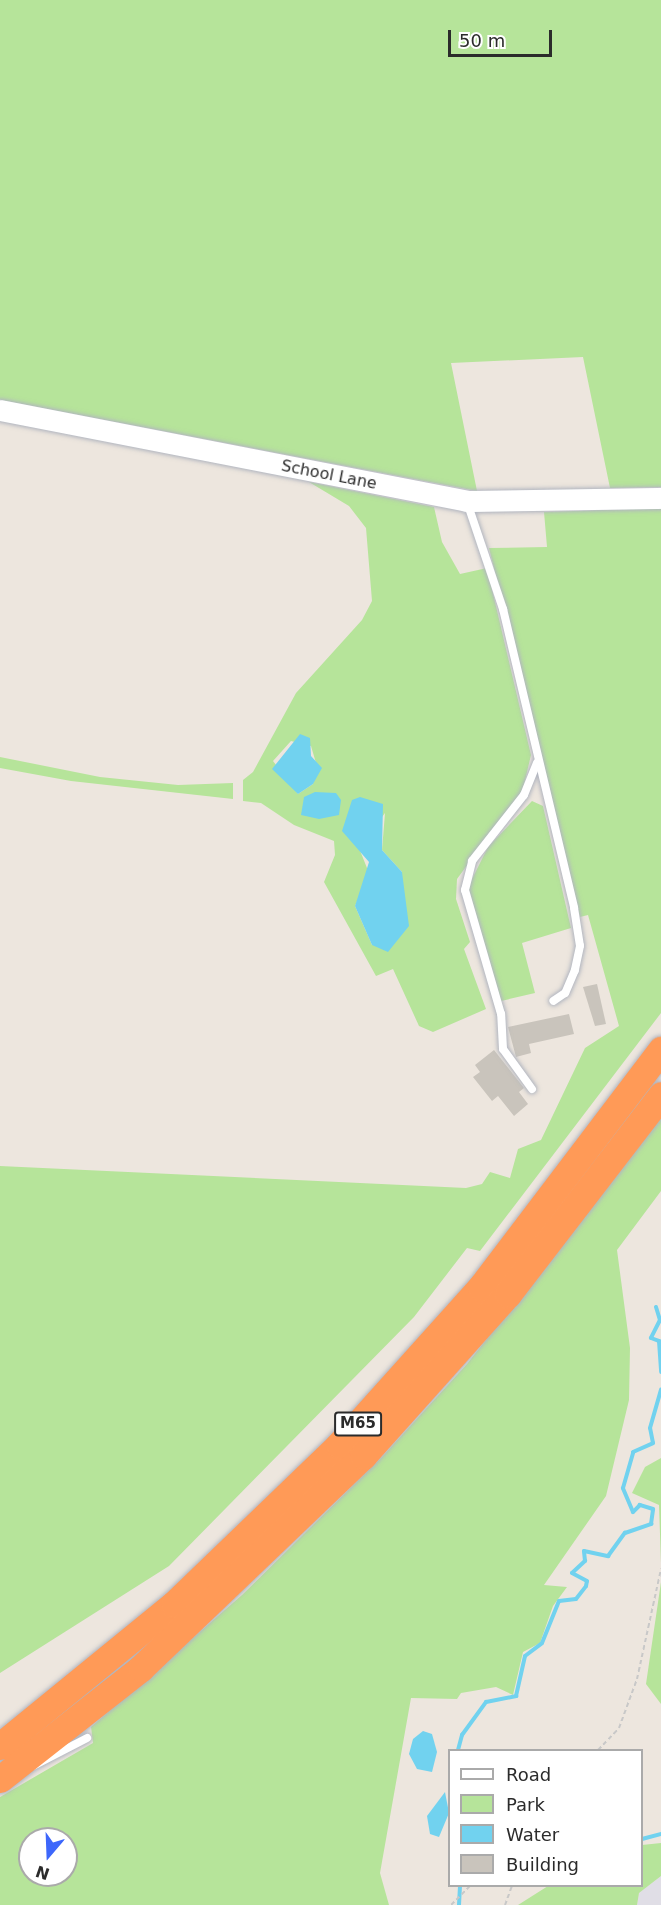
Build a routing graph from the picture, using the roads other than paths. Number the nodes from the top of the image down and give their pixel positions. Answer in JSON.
{"nodes":[{"id":1,"x":0,"y":410,"type":"edge"},
{"id":2,"x":661,"y":498,"type":"edge"},
{"id":3,"x":466,"y":501,"type":"junction"},
{"id":4,"x":538,"y":756,"type":"junction"},
{"id":5,"x":554,"y":1001,"type":"dead end"},
{"id":6,"x":661,"y":1050,"type":"edge"},
{"id":7,"x":532,"y":1089,"type":"dead end"},
{"id":8,"x":661,"y":1095,"type":"edge"},
{"id":9,"x":87,"y":1738,"type":"dead end"},
{"id":10,"x":0,"y":1746,"type":"edge"},
{"id":11,"x":6,"y":1774,"type":"edge"}],
"edges":[{"from":1,"to":3,"type":"main road","name":"School Lane"},
{"from":2,"to":3,"type":"main road","name":"School Lane"},
{"from":3,"to":4,"type":"lane"},
{"from":4,"to":5,"type":"lane"},
{"from":4,"to":7,"type":"lane"},
{"from":6,"to":10,"type":"highway","number":"M65"},
{"from":8,"to":11,"type":"highway","number":"M65"},
{"from":9,"to":11,"type":"lane"}]}
